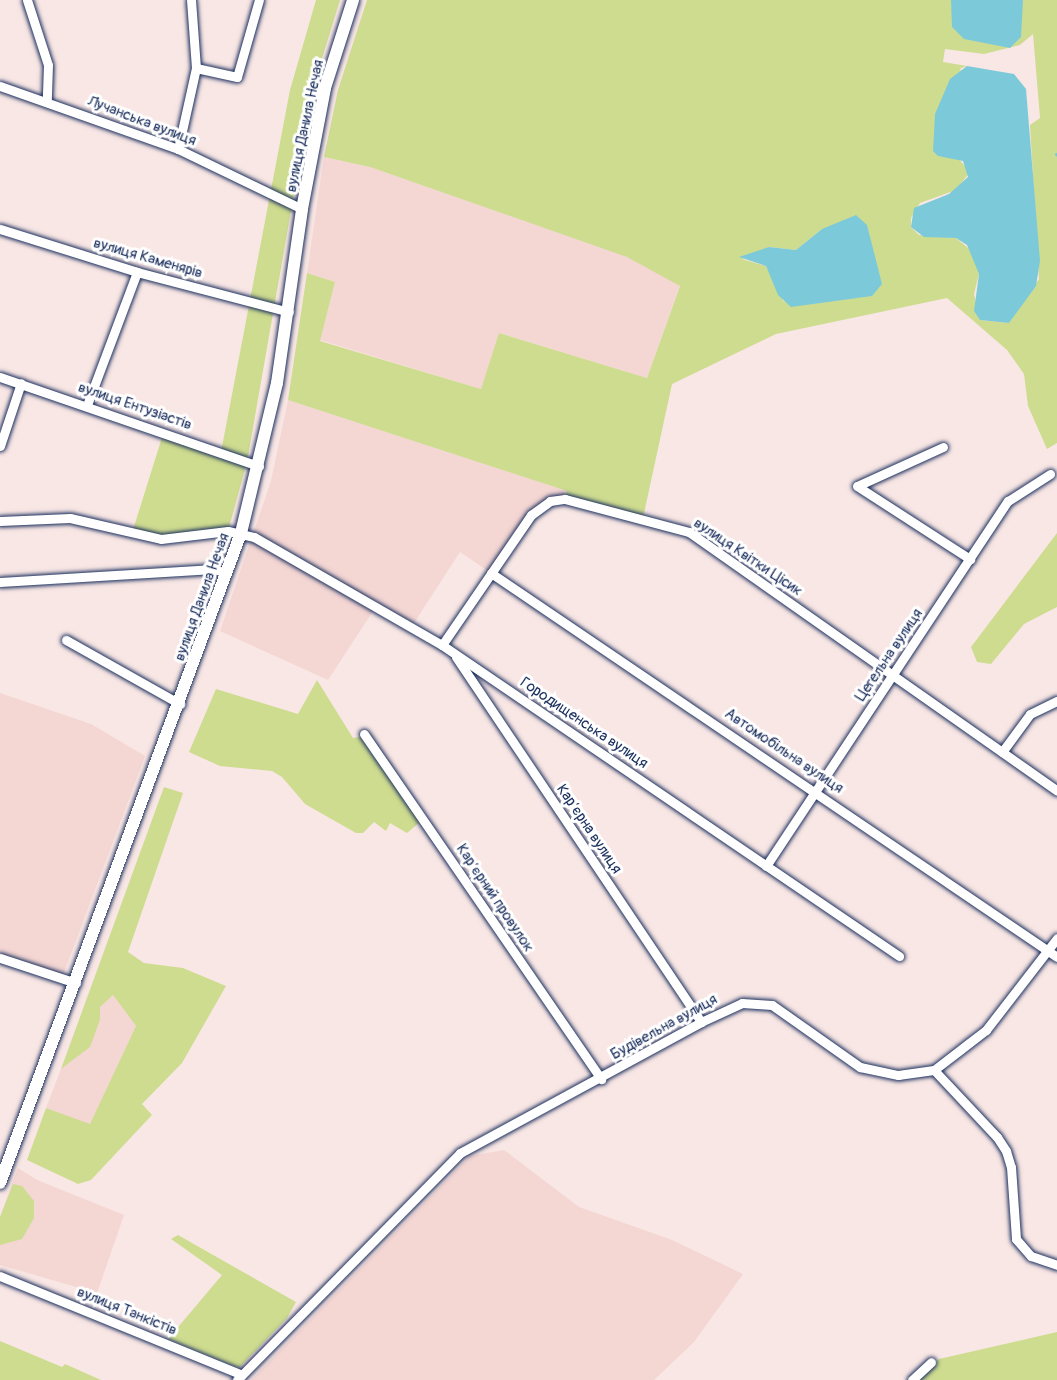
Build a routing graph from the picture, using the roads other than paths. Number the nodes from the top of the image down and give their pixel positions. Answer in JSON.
{"nodes":[{"id":1,"x":27,"y":0,"type":"edge"},
{"id":2,"x":191,"y":0,"type":"edge"},
{"id":3,"x":259,"y":0,"type":"edge"},
{"id":4,"x":353,"y":0,"type":"edge"},
{"id":5,"x":196,"y":68,"type":"junction"},
{"id":6,"x":0,"y":86,"type":"edge"},
{"id":7,"x":47,"y":102,"type":"junction"},
{"id":8,"x":177,"y":149,"type":"junction"},
{"id":9,"x":302,"y":209,"type":"junction"},
{"id":10,"x":0,"y":229,"type":"edge"},
{"id":11,"x":137,"y":272,"type":"junction"},
{"id":12,"x":289,"y":312,"type":"junction"},
{"id":13,"x":0,"y":377,"type":"edge"},
{"id":14,"x":21,"y":383,"type":"junction"},
{"id":15,"x":87,"y":405,"type":"junction"},
{"id":16,"x":0,"y":446,"type":"edge"},
{"id":17,"x":943,"y":447,"type":"dead end"},
{"id":18,"x":259,"y":466,"type":"junction"},
{"id":19,"x":1050,"y":474,"type":"dead end"},
{"id":20,"x":0,"y":521,"type":"edge"},
{"id":21,"x":241,"y":533,"type":"junction"},
{"id":22,"x":970,"y":559,"type":"junction"},
{"id":23,"x":226,"y":573,"type":"junction"},
{"id":24,"x":491,"y":573,"type":"junction"},
{"id":25,"x":0,"y":582,"type":"edge"},
{"id":26,"x":66,"y":640,"type":"dead end"},
{"id":27,"x":442,"y":645,"type":"junction"},
{"id":28,"x":453,"y":652,"type":"junction"},
{"id":29,"x":893,"y":674,"type":"junction"},
{"id":30,"x":1057,"y":701,"type":"edge"},
{"id":31,"x":180,"y":704,"type":"junction"},
{"id":32,"x":364,"y":734,"type":"dead end"},
{"id":33,"x":1002,"y":752,"type":"junction"},
{"id":34,"x":816,"y":791,"type":"junction"},
{"id":35,"x":1057,"y":791,"type":"edge"},
{"id":36,"x":766,"y":866,"type":"junction"},
{"id":37,"x":1057,"y":938,"type":"edge"},
{"id":38,"x":1049,"y":948,"type":"junction"},
{"id":39,"x":899,"y":956,"type":"dead end"},
{"id":40,"x":1057,"y":957,"type":"edge"},
{"id":41,"x":0,"y":958,"type":"edge"},
{"id":42,"x":76,"y":983,"type":"junction"},
{"id":43,"x":701,"y":1022,"type":"junction"},
{"id":44,"x":934,"y":1070,"type":"junction"},
{"id":45,"x":601,"y":1079,"type":"junction"},
{"id":46,"x":0,"y":1183,"type":"edge"},
{"id":47,"x":1057,"y":1265,"type":"edge"},
{"id":48,"x":0,"y":1276,"type":"edge"},
{"id":49,"x":931,"y":1362,"type":"dead end"},
{"id":50,"x":240,"y":1377,"type":"edge"},
{"id":51,"x":912,"y":1380,"type":"edge"}],
"edges":[{"from":1,"to":7,"type":"street"},
{"from":2,"to":5,"type":"street"},
{"from":3,"to":5,"type":"street"},
{"from":4,"to":9,"type":"main road","name":"вулиця Данила Нечая"},
{"from":5,"to":8,"type":"street"},
{"from":6,"to":7,"type":"street","name":"Лучанська вулиця"},
{"from":7,"to":8,"type":"street","name":"Лучанська вулиця"},
{"from":8,"to":9,"type":"street","name":"Лучанська вулиця"},
{"from":9,"to":12,"type":"main road","name":"вулиця Данила Нечая"},
{"from":10,"to":11,"type":"street","name":"вулиця Каменярів"},
{"from":11,"to":12,"type":"street","name":"вулиця Каменярів"},
{"from":11,"to":15,"type":"street"},
{"from":12,"to":18,"type":"main road","name":"вулиця Данила Нечая"},
{"from":13,"to":14,"type":"street","name":"вулиця Ентузіастів"},
{"from":14,"to":15,"type":"street","name":"вулиця Ентузіастів"},
{"from":14,"to":16,"type":"street"},
{"from":15,"to":18,"type":"street","name":"вулиця Ентузіастів"},
{"from":17,"to":22,"type":"street"},
{"from":18,"to":21,"type":"main road","name":"вулиця Данила Нечая"},
{"from":19,"to":22,"type":"street","name":"Цегельна вулиця"},
{"from":20,"to":21,"type":"street"},
{"from":21,"to":23,"type":"main road","name":"вулиця Данила Нечая"},
{"from":21,"to":27,"type":"street","name":"Городищенська вулиця"},
{"from":22,"to":29,"type":"street","name":"Цегельна вулиця"},
{"from":23,"to":25,"type":"street"},
{"from":23,"to":31,"type":"main road","name":"вулиця Данила Нечая"},
{"from":24,"to":27,"type":"street","name":"вулиця Квітки Цісик"},
{"from":24,"to":29,"type":"street","name":"вулиця Квітки Цісик"},
{"from":24,"to":34,"type":"street","name":"Автомобільна вулиця"},
{"from":26,"to":31,"type":"street"},
{"from":27,"to":28,"type":"street","name":"Городищенська вулиця"},
{"from":28,"to":36,"type":"street","name":"Городищенська вулиця"},
{"from":28,"to":43,"type":"street","name":"Карʼєрна вулиця"},
{"from":29,"to":33,"type":"street","name":"вулиця Квітки Цісик"},
{"from":29,"to":34,"type":"street","name":"Цегельна вулиця"},
{"from":30,"to":33,"type":"street"},
{"from":31,"to":42,"type":"main road","name":"вулиця Данила Нечая"},
{"from":32,"to":45,"type":"street","name":"Карʼєрний провулок"},
{"from":33,"to":35,"type":"street","name":"вулиця Квітки Цісик"},
{"from":34,"to":36,"type":"street","name":"Цегельна вулиця"},
{"from":34,"to":38,"type":"street","name":"Автомобільна вулиця"},
{"from":36,"to":39,"type":"street","name":"Городищенська вулиця"},
{"from":37,"to":38,"type":"street","name":"Будівельна вулиця"},
{"from":38,"to":40,"type":"street","name":"Автомобільна вулиця"},
{"from":38,"to":44,"type":"street","name":"Будівельна вулиця"},
{"from":41,"to":42,"type":"street"},
{"from":42,"to":46,"type":"main road","name":"вулиця Данила Нечая"},
{"from":43,"to":44,"type":"street","name":"Будівельна вулиця"},
{"from":43,"to":45,"type":"street","name":"Будівельна вулиця"},
{"from":44,"to":47,"type":"street"},
{"from":45,"to":50,"type":"street","name":"Будівельна вулиця"},
{"from":48,"to":50,"type":"street","name":"вулиця Танкістів"},
{"from":49,"to":51,"type":"street"}]}
